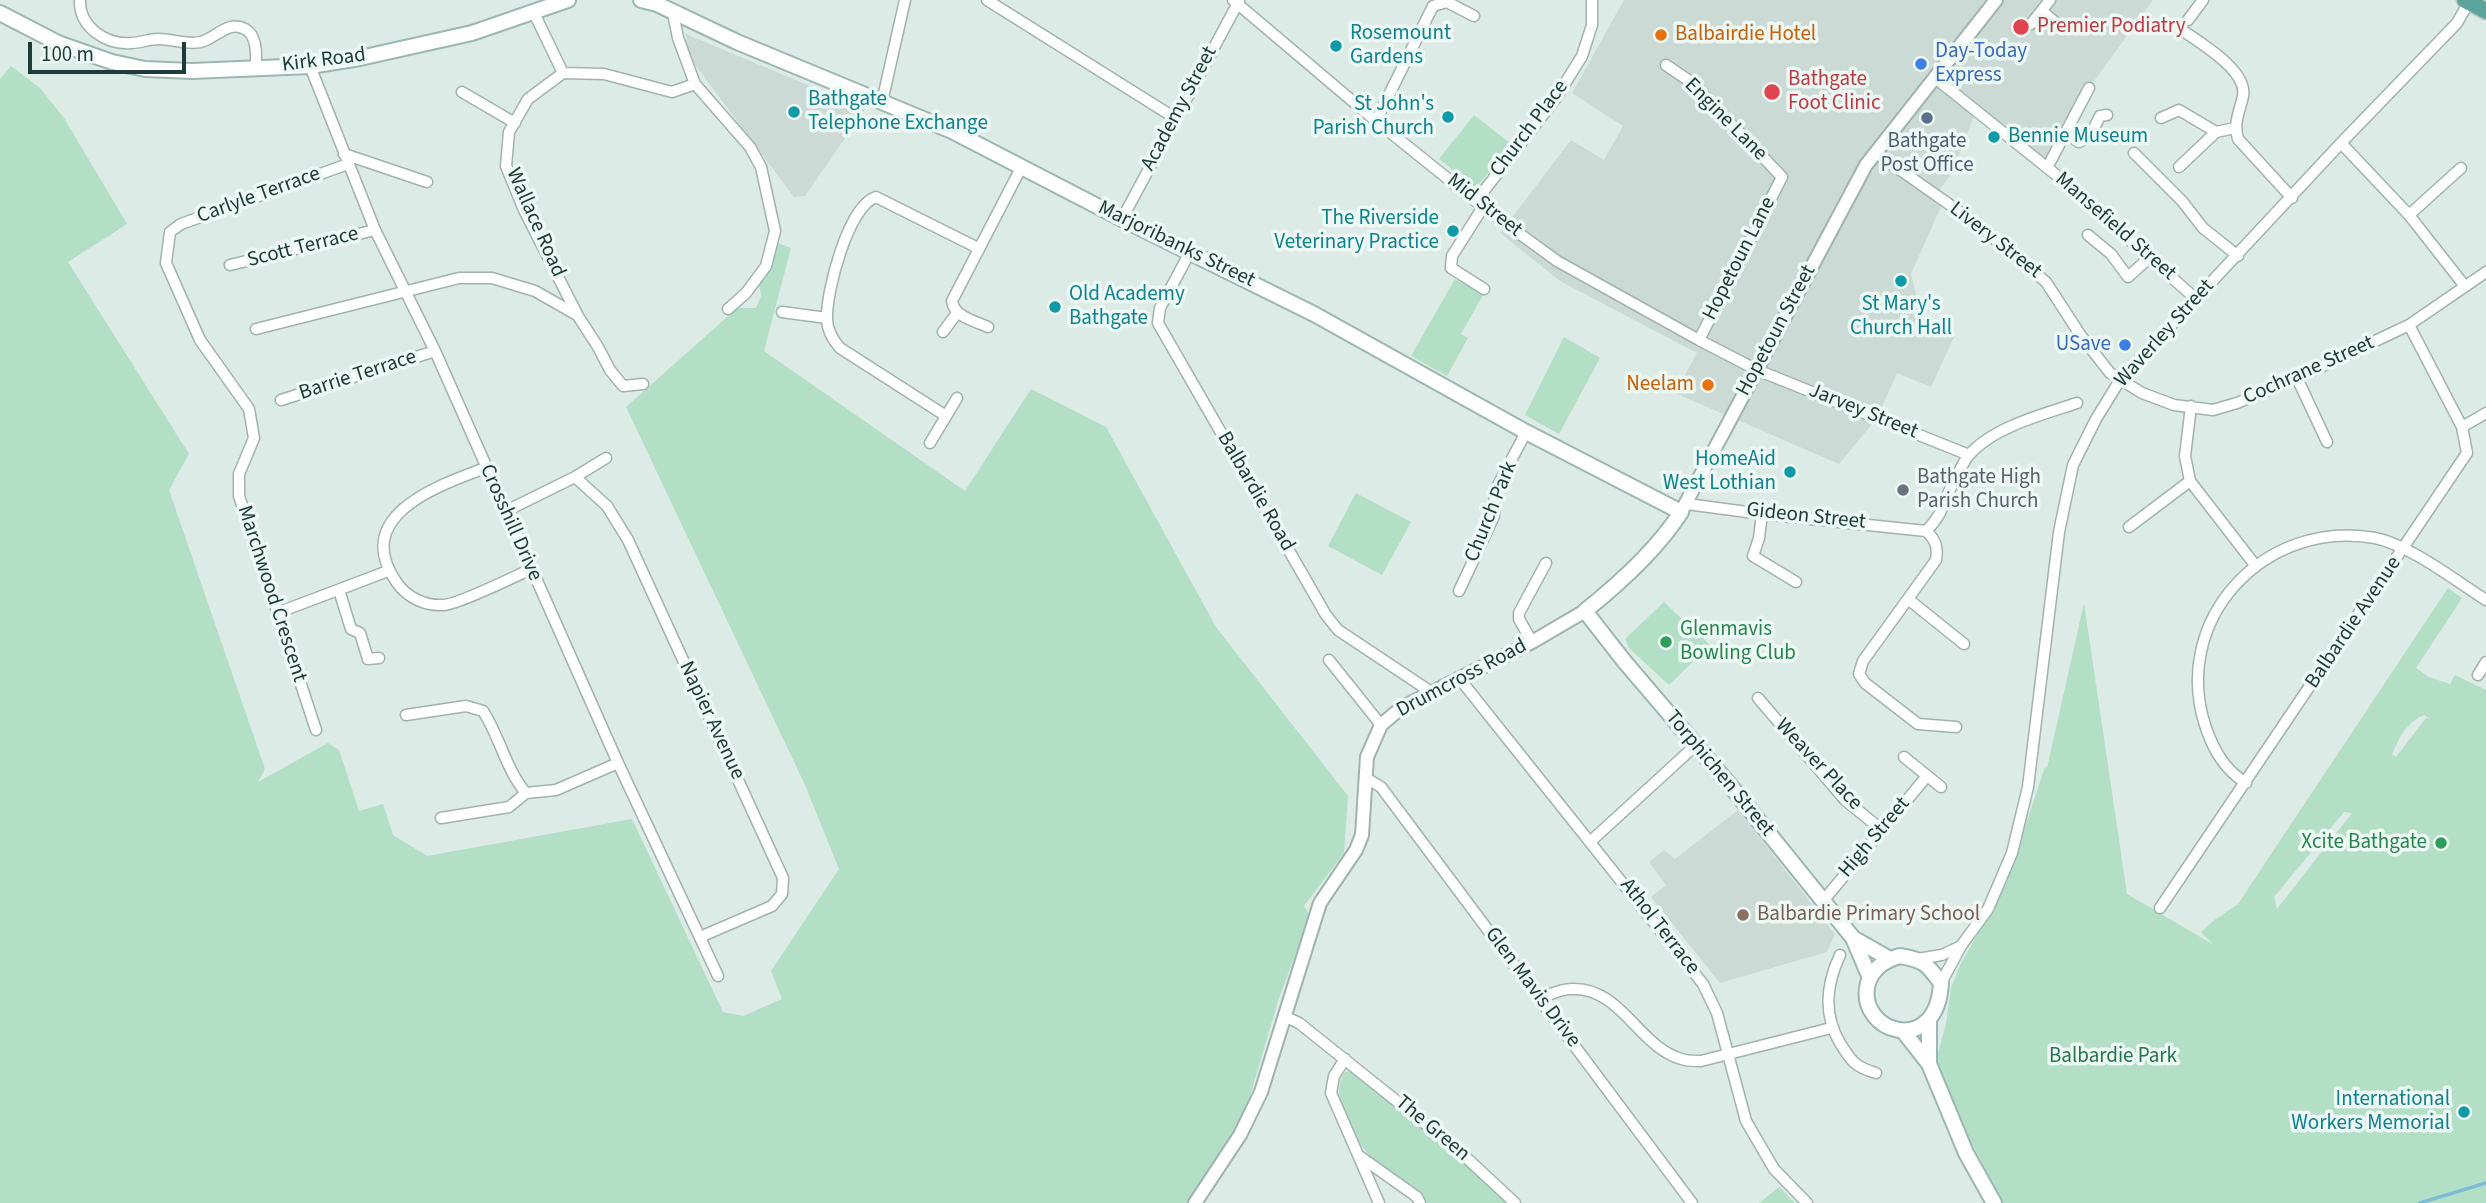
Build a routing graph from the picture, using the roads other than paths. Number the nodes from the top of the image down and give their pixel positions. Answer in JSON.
{"nodes":[{"id":1,"x":80,"y":0,"type":"edge"},
{"id":2,"x":568,"y":0,"type":"edge"},
{"id":3,"x":641,"y":0,"type":"edge"},
{"id":4,"x":905,"y":0,"type":"edge"},
{"id":5,"x":986,"y":0,"type":"edge"},
{"id":6,"x":1592,"y":0,"type":"edge"},
{"id":7,"x":1996,"y":0,"type":"edge"},
{"id":8,"x":2050,"y":0,"type":"edge"},
{"id":9,"x":2203,"y":0,"type":"edge"},
{"id":10,"x":1237,"y":1,"type":"edge"},
{"id":11,"x":2467,"y":1,"type":"edge"},
{"id":12,"x":658,"y":2,"type":"edge"},
{"id":13,"x":533,"y":11,"type":"junction"},
{"id":14,"x":2042,"y":11,"type":"junction"},
{"id":15,"x":2486,"y":11,"type":"edge"},
{"id":16,"x":0,"y":13,"type":"edge"},
{"id":17,"x":673,"y":13,"type":"junction"},
{"id":18,"x":1467,"y":16,"type":"dead end"},
{"id":19,"x":2188,"y":19,"type":"dead end"},
{"id":20,"x":2055,"y":22,"type":"dead end"},
{"id":21,"x":2031,"y":24,"type":"dead end"},
{"id":22,"x":2176,"y":26,"type":"dead end"},
{"id":23,"x":1666,"y":65,"type":"dead end"},
{"id":24,"x":310,"y":66,"type":"junction"},
{"id":25,"x":256,"y":69,"type":"junction"},
{"id":26,"x":563,"y":73,"type":"junction"},
{"id":27,"x":1934,"y":77,"type":"junction"},
{"id":28,"x":695,"y":84,"type":"junction"},
{"id":29,"x":2089,"y":88,"type":"dead end"},
{"id":30,"x":462,"y":92,"type":"dead end"},
{"id":31,"x":882,"y":102,"type":"junction"},
{"id":32,"x":2108,"y":115,"type":"dead end"},
{"id":33,"x":1175,"y":118,"type":"junction"},
{"id":34,"x":2161,"y":118,"type":"dead end"},
{"id":35,"x":1376,"y":121,"type":"junction"},
{"id":36,"x":515,"y":122,"type":"junction"},
{"id":37,"x":2235,"y":128,"type":"junction"},
{"id":38,"x":2216,"y":132,"type":"junction"},
{"id":39,"x":2065,"y":133,"type":"junction"},
{"id":40,"x":2341,"y":143,"type":"junction"},
{"id":41,"x":344,"y":153,"type":"junction"},
{"id":42,"x":1876,"y":153,"type":"junction"},
{"id":43,"x":2134,"y":153,"type":"dead end"},
{"id":44,"x":348,"y":164,"type":"junction"},
{"id":45,"x":1022,"y":166,"type":"junction"},
{"id":46,"x":2179,"y":167,"type":"dead end"},
{"id":47,"x":2047,"y":168,"type":"junction"},
{"id":48,"x":2461,"y":168,"type":"dead end"},
{"id":49,"x":1782,"y":177,"type":"joint"},
{"id":50,"x":427,"y":182,"type":"dead end"},
{"id":51,"x":2291,"y":198,"type":"junction"},
{"id":52,"x":1479,"y":204,"type":"junction"},
{"id":53,"x":2409,"y":215,"type":"junction"},
{"id":54,"x":1122,"y":219,"type":"junction"},
{"id":55,"x":375,"y":230,"type":"junction"},
{"id":56,"x":170,"y":232,"type":"joint"},
{"id":57,"x":2088,"y":235,"type":"dead end"},
{"id":58,"x":978,"y":248,"type":"junction"},
{"id":59,"x":1190,"y":252,"type":"junction"},
{"id":60,"x":2238,"y":256,"type":"junction"},
{"id":61,"x":2149,"y":258,"type":"junction"},
{"id":62,"x":230,"y":265,"type":"dead end"},
{"id":63,"x":2486,"y":272,"type":"edge"},
{"id":64,"x":2465,"y":285,"type":"junction"},
{"id":65,"x":1485,"y":289,"type":"dead end"},
{"id":66,"x":407,"y":290,"type":"junction"},
{"id":67,"x":2196,"y":299,"type":"junction"},
{"id":68,"x":728,"y":309,"type":"dead end"},
{"id":69,"x":782,"y":312,"type":"dead end"},
{"id":70,"x":957,"y":313,"type":"junction"},
{"id":71,"x":578,"y":316,"type":"junction"},
{"id":72,"x":827,"y":318,"type":"junction"},
{"id":73,"x":2409,"y":325,"type":"junction"},
{"id":74,"x":988,"y":327,"type":"dead end"},
{"id":75,"x":256,"y":328,"type":"dead end"},
{"id":76,"x":943,"y":332,"type":"dead end"},
{"id":77,"x":1699,"y":340,"type":"junction"},
{"id":78,"x":435,"y":351,"type":"junction"},
{"id":79,"x":1757,"y":370,"type":"junction"},
{"id":80,"x":2297,"y":378,"type":"junction"},
{"id":81,"x":2120,"y":380,"type":"junction"},
{"id":82,"x":643,"y":384,"type":"dead end"},
{"id":83,"x":957,"y":398,"type":"dead end"},
{"id":84,"x":281,"y":400,"type":"dead end"},
{"id":85,"x":2077,"y":403,"type":"dead end"},
{"id":86,"x":2191,"y":406,"type":"junction"},
{"id":87,"x":2486,"y":413,"type":"edge"},
{"id":88,"x":946,"y":416,"type":"junction"},
{"id":89,"x":2462,"y":427,"type":"junction"},
{"id":90,"x":1526,"y":432,"type":"junction"},
{"id":91,"x":2327,"y":442,"type":"dead end"},
{"id":92,"x":930,"y":443,"type":"dead end"},
{"id":93,"x":1969,"y":455,"type":"junction"},
{"id":94,"x":606,"y":458,"type":"dead end"},
{"id":95,"x":485,"y":468,"type":"junction"},
{"id":96,"x":575,"y":477,"type":"junction"},
{"id":97,"x":2190,"y":481,"type":"junction"},
{"id":98,"x":1684,"y":508,"type":"junction"},
{"id":99,"x":506,"y":511,"type":"junction"},
{"id":100,"x":1762,"y":514,"type":"junction"},
{"id":101,"x":2129,"y":527,"type":"dead end"},
{"id":102,"x":1926,"y":531,"type":"junction"},
{"id":103,"x":2405,"y":549,"type":"junction"},
{"id":104,"x":1546,"y":562,"type":"dead end"},
{"id":105,"x":2255,"y":565,"type":"junction"},
{"id":106,"x":531,"y":569,"type":"junction"},
{"id":107,"x":388,"y":571,"type":"junction"},
{"id":108,"x":1796,"y":582,"type":"dead end"},
{"id":109,"x":339,"y":590,"type":"junction"},
{"id":110,"x":1459,"y":591,"type":"dead end"},
{"id":111,"x":1908,"y":599,"type":"junction"},
{"id":112,"x":2486,"y":600,"type":"edge"},
{"id":113,"x":1585,"y":611,"type":"junction"},
{"id":114,"x":277,"y":613,"type":"junction"},
{"id":115,"x":1532,"y":642,"type":"junction"},
{"id":116,"x":1964,"y":644,"type":"dead end"},
{"id":117,"x":379,"y":658,"type":"dead end"},
{"id":118,"x":1329,"y":660,"type":"dead end"},
{"id":119,"x":2486,"y":662,"type":"edge"},
{"id":120,"x":2478,"y":675,"type":"dead end"},
{"id":121,"x":1459,"y":678,"type":"junction"},
{"id":122,"x":1432,"y":692,"type":"junction"},
{"id":123,"x":1758,"y":698,"type":"dead end"},
{"id":124,"x":407,"y":715,"type":"dead end"},
{"id":125,"x":1381,"y":725,"type":"junction"},
{"id":126,"x":1956,"y":727,"type":"dead end"},
{"id":127,"x":316,"y":730,"type":"dead end"},
{"id":128,"x":1696,"y":745,"type":"junction"},
{"id":129,"x":1904,"y":757,"type":"dead end"},
{"id":130,"x":618,"y":763,"type":"junction"},
{"id":131,"x":1927,"y":776,"type":"junction"},
{"id":132,"x":1366,"y":778,"type":"junction"},
{"id":133,"x":2246,"y":783,"type":"junction"},
{"id":134,"x":1941,"y":787,"type":"dead end"},
{"id":135,"x":526,"y":793,"type":"junction"},
{"id":136,"x":441,"y":818,"type":"dead end"},
{"id":137,"x":1882,"y":830,"type":"junction"},
{"id":138,"x":1591,"y":841,"type":"junction"},
{"id":139,"x":1823,"y":901,"type":"junction"},
{"id":140,"x":2160,"y":908,"type":"dead end"},
{"id":141,"x":700,"y":937,"type":"junction"},
{"id":142,"x":1853,"y":938,"type":"junction"},
{"id":143,"x":1961,"y":946,"type":"junction"},
{"id":144,"x":1839,"y":954,"type":"dead end"},
{"id":145,"x":1890,"y":959,"type":"junction"},
{"id":146,"x":1917,"y":959,"type":"junction"},
{"id":147,"x":718,"y":976,"type":"dead end"},
{"id":148,"x":1870,"y":978,"type":"junction"},
{"id":149,"x":1941,"y":983,"type":"junction"},
{"id":150,"x":1539,"y":998,"type":"junction"},
{"id":151,"x":1284,"y":1016,"type":"junction"},
{"id":152,"x":1929,"y":1021,"type":"junction"},
{"id":153,"x":1831,"y":1028,"type":"junction"},
{"id":154,"x":1903,"y":1031,"type":"junction"},
{"id":155,"x":1729,"y":1055,"type":"junction"},
{"id":156,"x":1345,"y":1059,"type":"junction"},
{"id":157,"x":1928,"y":1064,"type":"junction"},
{"id":158,"x":1875,"y":1073,"type":"dead end"},
{"id":159,"x":1358,"y":1155,"type":"junction"},
{"id":160,"x":1195,"y":1203,"type":"edge"},
{"id":161,"x":1379,"y":1203,"type":"edge"},
{"id":162,"x":1420,"y":1203,"type":"edge"},
{"id":163,"x":1516,"y":1203,"type":"edge"},
{"id":164,"x":1692,"y":1203,"type":"edge"},
{"id":165,"x":1807,"y":1203,"type":"edge"},
{"id":166,"x":1994,"y":1203,"type":"edge"}],
"edges":[{"from":1,"to":25,"type":"street"},
{"from":2,"to":13,"type":"main road","name":"Kirk Road"},
{"from":3,"to":12,"type":"main road"},
{"from":4,"to":31,"type":"street"},
{"from":5,"to":33,"type":"street"},
{"from":6,"to":52,"type":"street","name":"Church Place"},
{"from":7,"to":27,"type":"street","name":"Hopetoun Street"},
{"from":8,"to":14,"type":"street"},
{"from":9,"to":19,"type":"street"},
{"from":10,"to":33,"type":"street","name":"Academy Street"},
{"from":10,"to":35,"type":"street","name":"Mid Street"},
{"from":11,"to":15,"type":"main road"},
{"from":11,"to":40,"type":"street","name":"Waverley Street"},
{"from":12,"to":17,"type":"main road","name":"Marjoribanks Street"},
{"from":13,"to":24,"type":"main road","name":"Kirk Road"},
{"from":13,"to":26,"type":"street"},
{"from":14,"to":20,"type":"street"},
{"from":14,"to":21,"type":"street"},
{"from":16,"to":25,"type":"main road","name":"Kirk Road"},
{"from":17,"to":28,"type":"street"},
{"from":17,"to":31,"type":"main road","name":"Marjoribanks Street"},
{"from":18,"to":35,"type":"street"},
{"from":22,"to":37,"type":"street"},
{"from":23,"to":49,"type":"street","name":"Engine Lane"},
{"from":24,"to":25,"type":"main road","name":"Kirk Road"},
{"from":24,"to":41,"type":"street","name":"Crosshill Drive"},
{"from":26,"to":28,"type":"street"},
{"from":26,"to":36,"type":"street","name":"Wallace Road"},
{"from":27,"to":42,"type":"street","name":"Hopetoun Street"},
{"from":27,"to":47,"type":"street","name":"Mansefield Street"},
{"from":28,"to":68,"type":"street"},
{"from":29,"to":39,"type":"street"},
{"from":30,"to":36,"type":"street"},
{"from":31,"to":45,"type":"main road","name":"Marjoribanks Street"},
{"from":32,"to":39,"type":"street"},
{"from":33,"to":54,"type":"street","name":"Academy Street"},
{"from":34,"to":38,"type":"street"},
{"from":35,"to":52,"type":"street","name":"Mid Street"},
{"from":36,"to":71,"type":"street","name":"Wallace Road"},
{"from":37,"to":38,"type":"street"},
{"from":37,"to":51,"type":"street"},
{"from":38,"to":46,"type":"street"},
{"from":39,"to":47,"type":"street"},
{"from":40,"to":51,"type":"street","name":"Waverley Street"},
{"from":40,"to":53,"type":"street"},
{"from":41,"to":44,"type":"street","name":"Crosshill Drive"},
{"from":41,"to":50,"type":"street"},
{"from":42,"to":79,"type":"street","name":"Hopetoun Street"},
{"from":42,"to":81,"type":"street","name":"Livery Street"},
{"from":43,"to":60,"type":"street"},
{"from":44,"to":55,"type":"street","name":"Crosshill Drive"},
{"from":44,"to":56,"type":"street","name":"Carlyle Terrace"},
{"from":45,"to":54,"type":"main road","name":"Marjoribanks Street"},
{"from":45,"to":58,"type":"street"},
{"from":47,"to":61,"type":"street","name":"Mansefield Street"},
{"from":48,"to":53,"type":"street"},
{"from":49,"to":77,"type":"street","name":"Hopetoun Lane"},
{"from":51,"to":60,"type":"street","name":"Waverley Street"},
{"from":52,"to":65,"type":"street","name":"Church Place"},
{"from":52,"to":77,"type":"street","name":"Mid Street"},
{"from":53,"to":64,"type":"street"},
{"from":54,"to":59,"type":"main road","name":"Marjoribanks Street"},
{"from":55,"to":62,"type":"street","name":"Scott Terrace"},
{"from":55,"to":66,"type":"street","name":"Crosshill Drive"},
{"from":56,"to":114,"type":"street","name":"Marchwood Crescent"},
{"from":57,"to":61,"type":"street"},
{"from":58,"to":70,"type":"street"},
{"from":58,"to":72,"type":"street"},
{"from":59,"to":90,"type":"main road","name":"Marjoribanks Street"},
{"from":59,"to":122,"type":"street","name":"Balbardie Road"},
{"from":60,"to":67,"type":"street","name":"Waverley Street"},
{"from":61,"to":67,"type":"street","name":"Mansefield Street"},
{"from":63,"to":64,"type":"street","name":"Cochrane Street"},
{"from":64,"to":73,"type":"street","name":"Cochrane Street"},
{"from":66,"to":71,"type":"street"},
{"from":66,"to":75,"type":"street"},
{"from":66,"to":78,"type":"street","name":"Crosshill Drive"},
{"from":67,"to":81,"type":"street","name":"Waverley Street"},
{"from":69,"to":72,"type":"street"},
{"from":70,"to":74,"type":"street"},
{"from":70,"to":76,"type":"street"},
{"from":71,"to":82,"type":"street","name":"Wallace Road"},
{"from":72,"to":88,"type":"street"},
{"from":73,"to":80,"type":"street","name":"Cochrane Street"},
{"from":73,"to":89,"type":"street","name":"Balbardie Avenue"},
{"from":77,"to":79,"type":"street","name":"Mid Street"},
{"from":78,"to":84,"type":"street","name":"Barrie Terrace"},
{"from":78,"to":95,"type":"street","name":"Crosshill Drive"},
{"from":79,"to":93,"type":"street","name":"Jarvey Street"},
{"from":79,"to":98,"type":"street","name":"Hopetoun Street"},
{"from":80,"to":86,"type":"street","name":"Cochrane Street"},
{"from":80,"to":91,"type":"street"},
{"from":81,"to":86,"type":"street","name":"Cochrane Street"},
{"from":81,"to":143,"type":"street","name":"Waverley Street"},
{"from":83,"to":88,"type":"street"},
{"from":85,"to":93,"type":"street"},
{"from":86,"to":97,"type":"street"},
{"from":87,"to":89,"type":"street"},
{"from":88,"to":92,"type":"street"},
{"from":89,"to":103,"type":"street","name":"Balbardie Avenue"},
{"from":90,"to":98,"type":"main road","name":"Marjoribanks Street"},
{"from":90,"to":110,"type":"street","name":"Church Park"},
{"from":93,"to":102,"type":"street"},
{"from":94,"to":96,"type":"street"},
{"from":95,"to":99,"type":"street","name":"Crosshill Drive"},
{"from":95,"to":107,"type":"street"},
{"from":96,"to":99,"type":"street"},
{"from":96,"to":141,"type":"street","name":"Napier Avenue"},
{"from":97,"to":101,"type":"street"},
{"from":97,"to":105,"type":"street"},
{"from":98,"to":100,"type":"street","name":"Gideon Street"},
{"from":98,"to":113,"type":"main road","name":"Drumcross Road"},
{"from":99,"to":106,"type":"street","name":"Crosshill Drive"},
{"from":100,"to":102,"type":"street","name":"Gideon Street"},
{"from":100,"to":108,"type":"street"},
{"from":102,"to":111,"type":"street"},
{"from":103,"to":105,"type":"street"},
{"from":103,"to":112,"type":"street"},
{"from":103,"to":133,"type":"street","name":"Balbardie Avenue"},
{"from":104,"to":115,"type":"street"},
{"from":105,"to":133,"type":"street"},
{"from":106,"to":107,"type":"street"},
{"from":106,"to":130,"type":"street","name":"Crosshill Drive"},
{"from":107,"to":109,"type":"street"},
{"from":109,"to":114,"type":"street"},
{"from":109,"to":117,"type":"street"},
{"from":111,"to":116,"type":"street"},
{"from":111,"to":126,"type":"street"},
{"from":113,"to":115,"type":"street","name":"Drumcross Road"},
{"from":113,"to":128,"type":"main road","name":"Torphichen Street"},
{"from":114,"to":127,"type":"street","name":"Marchwood Crescent"},
{"from":115,"to":121,"type":"street","name":"Drumcross Road"},
{"from":118,"to":125,"type":"street"},
{"from":119,"to":120,"type":"street"},
{"from":121,"to":122,"type":"street","name":"Drumcross Road"},
{"from":121,"to":138,"type":"street","name":"Athol Terrace"},
{"from":122,"to":125,"type":"street","name":"Drumcross Road"},
{"from":123,"to":137,"type":"street","name":"Weaver Place"},
{"from":124,"to":135,"type":"street"},
{"from":125,"to":132,"type":"street","name":"Drumcross Road"},
{"from":128,"to":138,"type":"street"},
{"from":128,"to":139,"type":"main road","name":"Torphichen Street"},
{"from":129,"to":131,"type":"street"},
{"from":130,"to":135,"type":"street"},
{"from":130,"to":141,"type":"street","name":"Crosshill Drive"},
{"from":131,"to":134,"type":"street"},
{"from":131,"to":137,"type":"street","name":"High Street"},
{"from":132,"to":150,"type":"street","name":"Glen Mavis Drive"},
{"from":132,"to":151,"type":"street","name":"Drumcross Road"},
{"from":133,"to":140,"type":"street","name":"Balbardie Avenue"},
{"from":135,"to":136,"type":"street"},
{"from":137,"to":139,"type":"street","name":"High Street"},
{"from":138,"to":155,"type":"street","name":"Athol Terrace"},
{"from":139,"to":142,"type":"main road","name":"Torphichen Street"},
{"from":141,"to":147,"type":"street","name":"Crosshill Drive"},
{"from":142,"to":145,"type":"main road","name":"Torphichen Street"},
{"from":142,"to":148,"type":"main road","name":"Torphichen Street"},
{"from":143,"to":146,"type":"street"},
{"from":143,"to":149,"type":"street","name":"Waverley Street"},
{"from":144,"to":153,"type":"street"},
{"from":145,"to":146,"type":"main road"},
{"from":145,"to":148,"type":"main road"},
{"from":146,"to":149,"type":"main road"},
{"from":148,"to":154,"type":"main road"},
{"from":149,"to":152,"type":"main road"},
{"from":150,"to":155,"type":"street"},
{"from":150,"to":164,"type":"street","name":"Glen Mavis Drive"},
{"from":151,"to":156,"type":"street","name":"The Green"},
{"from":151,"to":160,"type":"street","name":"Drumcross Road"},
{"from":152,"to":154,"type":"main road"},
{"from":152,"to":157,"type":"main road"},
{"from":153,"to":155,"type":"street"},
{"from":153,"to":158,"type":"street"},
{"from":154,"to":157,"type":"main road"},
{"from":155,"to":165,"type":"street","name":"Athol Terrace"},
{"from":156,"to":159,"type":"street"},
{"from":156,"to":163,"type":"street","name":"The Green"},
{"from":157,"to":166,"type":"main road"},
{"from":159,"to":161,"type":"street"},
{"from":159,"to":162,"type":"street"}]}
